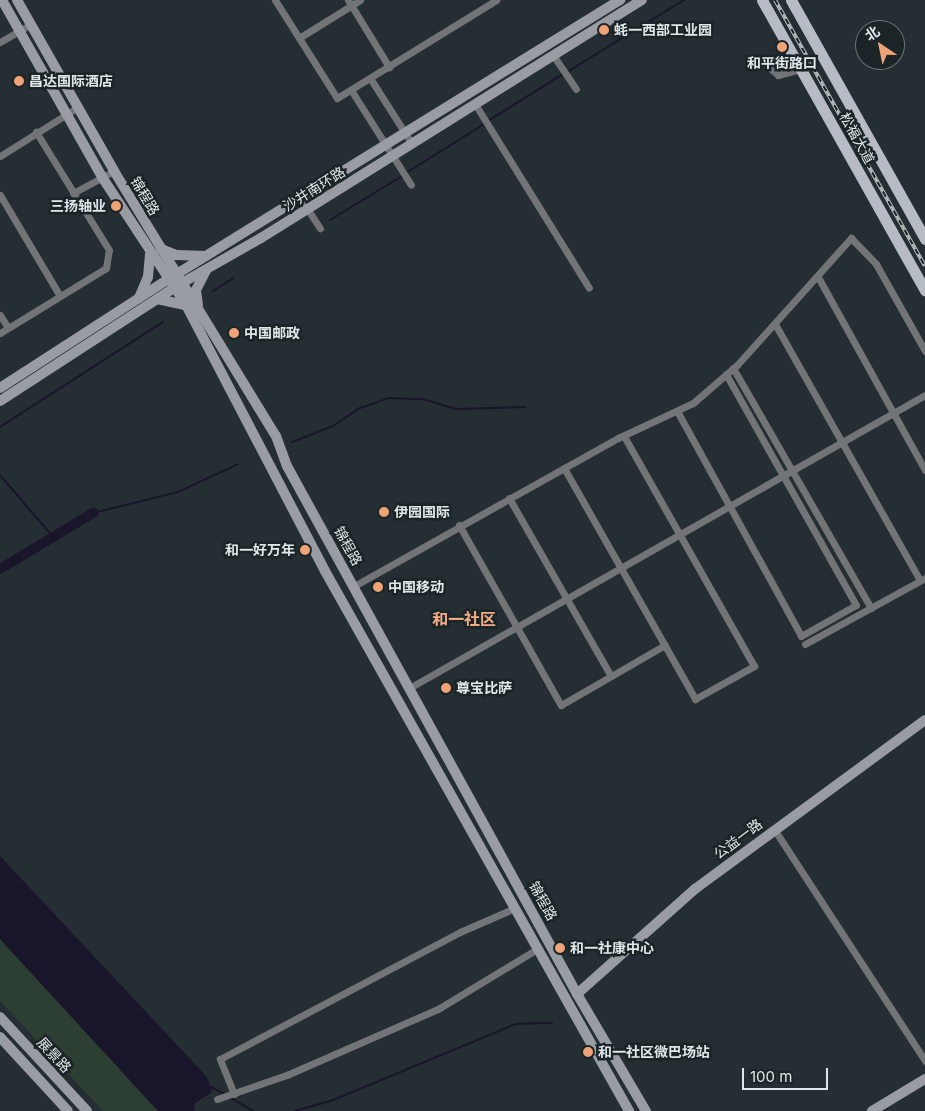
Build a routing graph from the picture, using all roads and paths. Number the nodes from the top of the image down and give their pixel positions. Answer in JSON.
{"nodes":[{"id":1,"x":2,"y":0,"type":"edge"},
{"id":2,"x":17,"y":0,"type":"edge"},
{"id":3,"x":275,"y":0,"type":"edge"},
{"id":4,"x":360,"y":0,"type":"edge"},
{"id":5,"x":496,"y":0,"type":"edge"},
{"id":6,"x":620,"y":0,"type":"edge"},
{"id":7,"x":642,"y":0,"type":"edge"},
{"id":8,"x":762,"y":0,"type":"edge"},
{"id":9,"x":791,"y":0,"type":"edge"},
{"id":10,"x":349,"y":3,"type":"edge"},
{"id":11,"x":30,"y":24,"type":"junction"},
{"id":12,"x":19,"y":30,"type":"junction"},
{"id":13,"x":299,"y":38,"type":"junction"},
{"id":14,"x":0,"y":42,"type":"edge"},
{"id":15,"x":553,"y":55,"type":"junction"},
{"id":16,"x":750,"y":65,"type":"dead end"},
{"id":17,"x":389,"y":66,"type":"junction"},
{"id":18,"x":801,"y":69,"type":"junction"},
{"id":19,"x":370,"y":78,"type":"junction"},
{"id":20,"x":576,"y":89,"type":"dead end"},
{"id":21,"x":351,"y":90,"type":"junction"},
{"id":22,"x":475,"y":104,"type":"junction"},
{"id":23,"x":78,"y":107,"type":"junction"},
{"id":24,"x":66,"y":114,"type":"junction"},
{"id":25,"x":36,"y":132,"type":"junction"},
{"id":26,"x":406,"y":134,"type":"junction"},
{"id":27,"x":412,"y":144,"type":"junction"},
{"id":28,"x":386,"y":146,"type":"junction"},
{"id":29,"x":0,"y":156,"type":"edge"},
{"id":30,"x":392,"y":156,"type":"junction"},
{"id":31,"x":114,"y":171,"type":"junction"},
{"id":32,"x":102,"y":177,"type":"junction"},
{"id":33,"x":411,"y":185,"type":"dead end"},
{"id":34,"x":73,"y":192,"type":"junction"},
{"id":35,"x":0,"y":196,"type":"edge"},
{"id":36,"x":302,"y":199,"type":"junction"},
{"id":37,"x":308,"y":209,"type":"junction"},
{"id":38,"x":320,"y":228,"type":"dead end"},
{"id":39,"x":925,"y":239,"type":"edge"},
{"id":40,"x":161,"y":249,"type":"junction"},
{"id":41,"x":150,"y":253,"type":"junction"},
{"id":42,"x":207,"y":256,"type":"junction"},
{"id":43,"x":207,"y":268,"type":"junction"},
{"id":44,"x":818,"y":277,"type":"junction"},
{"id":45,"x":175,"y":281,"type":"junction"},
{"id":46,"x":589,"y":288,"type":"dead end"},
{"id":47,"x":925,"y":290,"type":"edge"},
{"id":48,"x":60,"y":296,"type":"junction"},
{"id":49,"x":139,"y":298,"type":"junction"},
{"id":50,"x":157,"y":299,"type":"junction"},
{"id":51,"x":186,"y":305,"type":"junction"},
{"id":52,"x":198,"y":306,"type":"junction"},
{"id":53,"x":0,"y":315,"type":"edge"},
{"id":54,"x":774,"y":324,"type":"junction"},
{"id":55,"x":8,"y":328,"type":"junction"},
{"id":56,"x":0,"y":333,"type":"edge"},
{"id":57,"x":925,"y":351,"type":"edge"},
{"id":58,"x":734,"y":368,"type":"junction"},
{"id":59,"x":726,"y":374,"type":"junction"},
{"id":60,"x":0,"y":388,"type":"edge"},
{"id":61,"x":925,"y":395,"type":"edge"},
{"id":62,"x":0,"y":401,"type":"edge"},
{"id":63,"x":677,"y":411,"type":"junction"},
{"id":64,"x":894,"y":413,"type":"junction"},
{"id":65,"x":624,"y":436,"type":"junction"},
{"id":66,"x":842,"y":442,"type":"junction"},
{"id":67,"x":564,"y":468,"type":"junction"},
{"id":68,"x":792,"y":470,"type":"junction"},
{"id":69,"x":925,"y":470,"type":"edge"},
{"id":70,"x":784,"y":475,"type":"junction"},
{"id":71,"x":509,"y":498,"type":"junction"},
{"id":72,"x":727,"y":506,"type":"junction"},
{"id":73,"x":460,"y":525,"type":"junction"},
{"id":74,"x":678,"y":534,"type":"junction"},
{"id":75,"x":622,"y":569,"type":"junction"},
{"id":76,"x":923,"y":579,"type":"edge"},
{"id":77,"x":354,"y":586,"type":"junction"},
{"id":78,"x":567,"y":600,"type":"junction"},
{"id":79,"x":871,"y":608,"type":"junction"},
{"id":80,"x":517,"y":628,"type":"junction"},
{"id":81,"x":806,"y":644,"type":"dead end"},
{"id":82,"x":664,"y":645,"type":"junction"},
{"id":83,"x":611,"y":676,"type":"junction"},
{"id":84,"x":414,"y":692,"type":"junction"},
{"id":85,"x":401,"y":705,"type":"junction"},
{"id":86,"x":925,"y":721,"type":"edge"},
{"id":87,"x":774,"y":829,"type":"junction"},
{"id":88,"x":515,"y":908,"type":"junction"},
{"id":89,"x":537,"y":949,"type":"junction"},
{"id":90,"x":577,"y":994,"type":"junction"},
{"id":91,"x":0,"y":1016,"type":"edge"},
{"id":92,"x":1,"y":1041,"type":"edge"},
{"id":93,"x":925,"y":1062,"type":"edge"},
{"id":94,"x":925,"y":1079,"type":"edge"},
{"id":95,"x":234,"y":1094,"type":"junction"},
{"id":96,"x":217,"y":1099,"type":"dead end"},
{"id":97,"x":68,"y":1111,"type":"edge"},
{"id":98,"x":87,"y":1111,"type":"edge"},
{"id":99,"x":629,"y":1111,"type":"edge"},
{"id":100,"x":646,"y":1111,"type":"edge"},
{"id":101,"x":872,"y":1111,"type":"edge"}],
"edges":[{"from":1,"to":12,"type":"main road","name":"锦程路"},
{"from":2,"to":11,"type":"main road","name":"锦程路"},
{"from":3,"to":13,"type":"street"},
{"from":4,"to":10,"type":"street"},
{"from":5,"to":17,"type":"street"},
{"from":6,"to":26,"type":"main road","name":"沙井南环路"},
{"from":7,"to":15,"type":"main road","name":"沙井南环路"},
{"from":8,"to":18,"type":"main road","name":"松福大道"},
{"from":9,"to":39,"type":"main road","name":"松福大道"},
{"from":10,"to":13,"type":"street"},
{"from":10,"to":17,"type":"street"},
{"from":11,"to":12,"type":"street"},
{"from":11,"to":23,"type":"main road","name":"锦程路"},
{"from":12,"to":14,"type":"street"},
{"from":12,"to":24,"type":"main road","name":"锦程路"},
{"from":13,"to":21,"type":"street"},
{"from":15,"to":20,"type":"street"},
{"from":15,"to":22,"type":"main road","name":"沙井南环路"},
{"from":16,"to":18,"type":"street"},
{"from":17,"to":19,"type":"street"},
{"from":18,"to":47,"type":"main road","name":"松福大道"},
{"from":19,"to":21,"type":"street"},
{"from":19,"to":26,"type":"street"},
{"from":21,"to":28,"type":"street"},
{"from":22,"to":27,"type":"main road","name":"沙井南环路"},
{"from":22,"to":46,"type":"street"},
{"from":23,"to":24,"type":"street"},
{"from":23,"to":31,"type":"main road","name":"锦程路"},
{"from":24,"to":25,"type":"street"},
{"from":24,"to":32,"type":"main road","name":"锦程路"},
{"from":25,"to":29,"type":"street"},
{"from":25,"to":34,"type":"street"},
{"from":26,"to":27,"type":"street"},
{"from":26,"to":28,"type":"main road","name":"沙井南环路"},
{"from":27,"to":30,"type":"main road","name":"沙井南环路"},
{"from":28,"to":30,"type":"street"},
{"from":28,"to":36,"type":"main road","name":"沙井南环路"},
{"from":30,"to":33,"type":"street"},
{"from":30,"to":37,"type":"main road","name":"沙井南环路"},
{"from":31,"to":32,"type":"street"},
{"from":31,"to":40,"type":"main road","name":"锦程路"},
{"from":32,"to":34,"type":"street"},
{"from":32,"to":41,"type":"main road","name":"锦程路"},
{"from":34,"to":48,"type":"street"},
{"from":35,"to":48,"type":"street"},
{"from":36,"to":37,"type":"street"},
{"from":36,"to":42,"type":"main road","name":"沙井南环路"},
{"from":37,"to":38,"type":"street"},
{"from":37,"to":43,"type":"main road","name":"沙井南环路"},
{"from":40,"to":42,"type":"main road"},
{"from":40,"to":45,"type":"main road","name":"锦程路"},
{"from":41,"to":45,"type":"main road","name":"锦程路"},
{"from":41,"to":49,"type":"main road"},
{"from":42,"to":45,"type":"main road","name":"沙井南环路"},
{"from":43,"to":45,"type":"main road","name":"沙井南环路"},
{"from":43,"to":52,"type":"main road"},
{"from":44,"to":54,"type":"street"},
{"from":44,"to":57,"type":"street"},
{"from":44,"to":64,"type":"street"},
{"from":45,"to":49,"type":"main road","name":"沙井南环路"},
{"from":45,"to":50,"type":"main road","name":"沙井南环路"},
{"from":45,"to":51,"type":"main road","name":"锦程路"},
{"from":45,"to":52,"type":"main road","name":"锦程路"},
{"from":48,"to":55,"type":"street"},
{"from":49,"to":60,"type":"main road","name":"沙井南环路"},
{"from":50,"to":51,"type":"main road"},
{"from":50,"to":62,"type":"main road","name":"沙井南环路"},
{"from":51,"to":85,"type":"main road","name":"锦程路"},
{"from":52,"to":77,"type":"main road","name":"锦程路"},
{"from":53,"to":55,"type":"street"},
{"from":54,"to":58,"type":"street"},
{"from":54,"to":66,"type":"street"},
{"from":55,"to":56,"type":"street"},
{"from":58,"to":59,"type":"street"},
{"from":58,"to":68,"type":"street"},
{"from":59,"to":63,"type":"street"},
{"from":59,"to":70,"type":"street"},
{"from":61,"to":64,"type":"street"},
{"from":63,"to":65,"type":"street"},
{"from":63,"to":72,"type":"street"},
{"from":64,"to":66,"type":"street"},
{"from":64,"to":69,"type":"street"},
{"from":65,"to":67,"type":"street"},
{"from":65,"to":74,"type":"street"},
{"from":66,"to":68,"type":"street"},
{"from":66,"to":76,"type":"street"},
{"from":67,"to":71,"type":"street"},
{"from":67,"to":75,"type":"street"},
{"from":68,"to":70,"type":"street"},
{"from":68,"to":79,"type":"street"},
{"from":70,"to":72,"type":"street"},
{"from":70,"to":72,"type":"street"},
{"from":71,"to":73,"type":"street"},
{"from":71,"to":78,"type":"street"},
{"from":72,"to":74,"type":"street"},
{"from":73,"to":77,"type":"street"},
{"from":73,"to":80,"type":"street"},
{"from":74,"to":75,"type":"street"},
{"from":74,"to":82,"type":"street"},
{"from":75,"to":78,"type":"street"},
{"from":75,"to":82,"type":"street"},
{"from":76,"to":79,"type":"street"},
{"from":77,"to":84,"type":"main road","name":"锦程路"},
{"from":78,"to":80,"type":"street"},
{"from":78,"to":83,"type":"street"},
{"from":79,"to":81,"type":"street"},
{"from":80,"to":83,"type":"street"},
{"from":80,"to":84,"type":"street"},
{"from":82,"to":83,"type":"street"},
{"from":84,"to":85,"type":"main road"},
{"from":84,"to":90,"type":"main road","name":"锦程路"},
{"from":85,"to":88,"type":"main road","name":"锦程路"},
{"from":86,"to":87,"type":"main road","name":"公益一路"},
{"from":87,"to":90,"type":"main road","name":"公益一路"},
{"from":87,"to":93,"type":"street"},
{"from":88,"to":89,"type":"main road","name":"锦程路"},
{"from":88,"to":95,"type":"street"},
{"from":89,"to":95,"type":"street"},
{"from":89,"to":99,"type":"main road","name":"锦程路"},
{"from":90,"to":100,"type":"main road","name":"锦程路"},
{"from":91,"to":98,"type":"main road","name":"展景路"},
{"from":92,"to":97,"type":"main road","name":"展景路"},
{"from":94,"to":101,"type":"main road"},
{"from":95,"to":96,"type":"street"}]}
